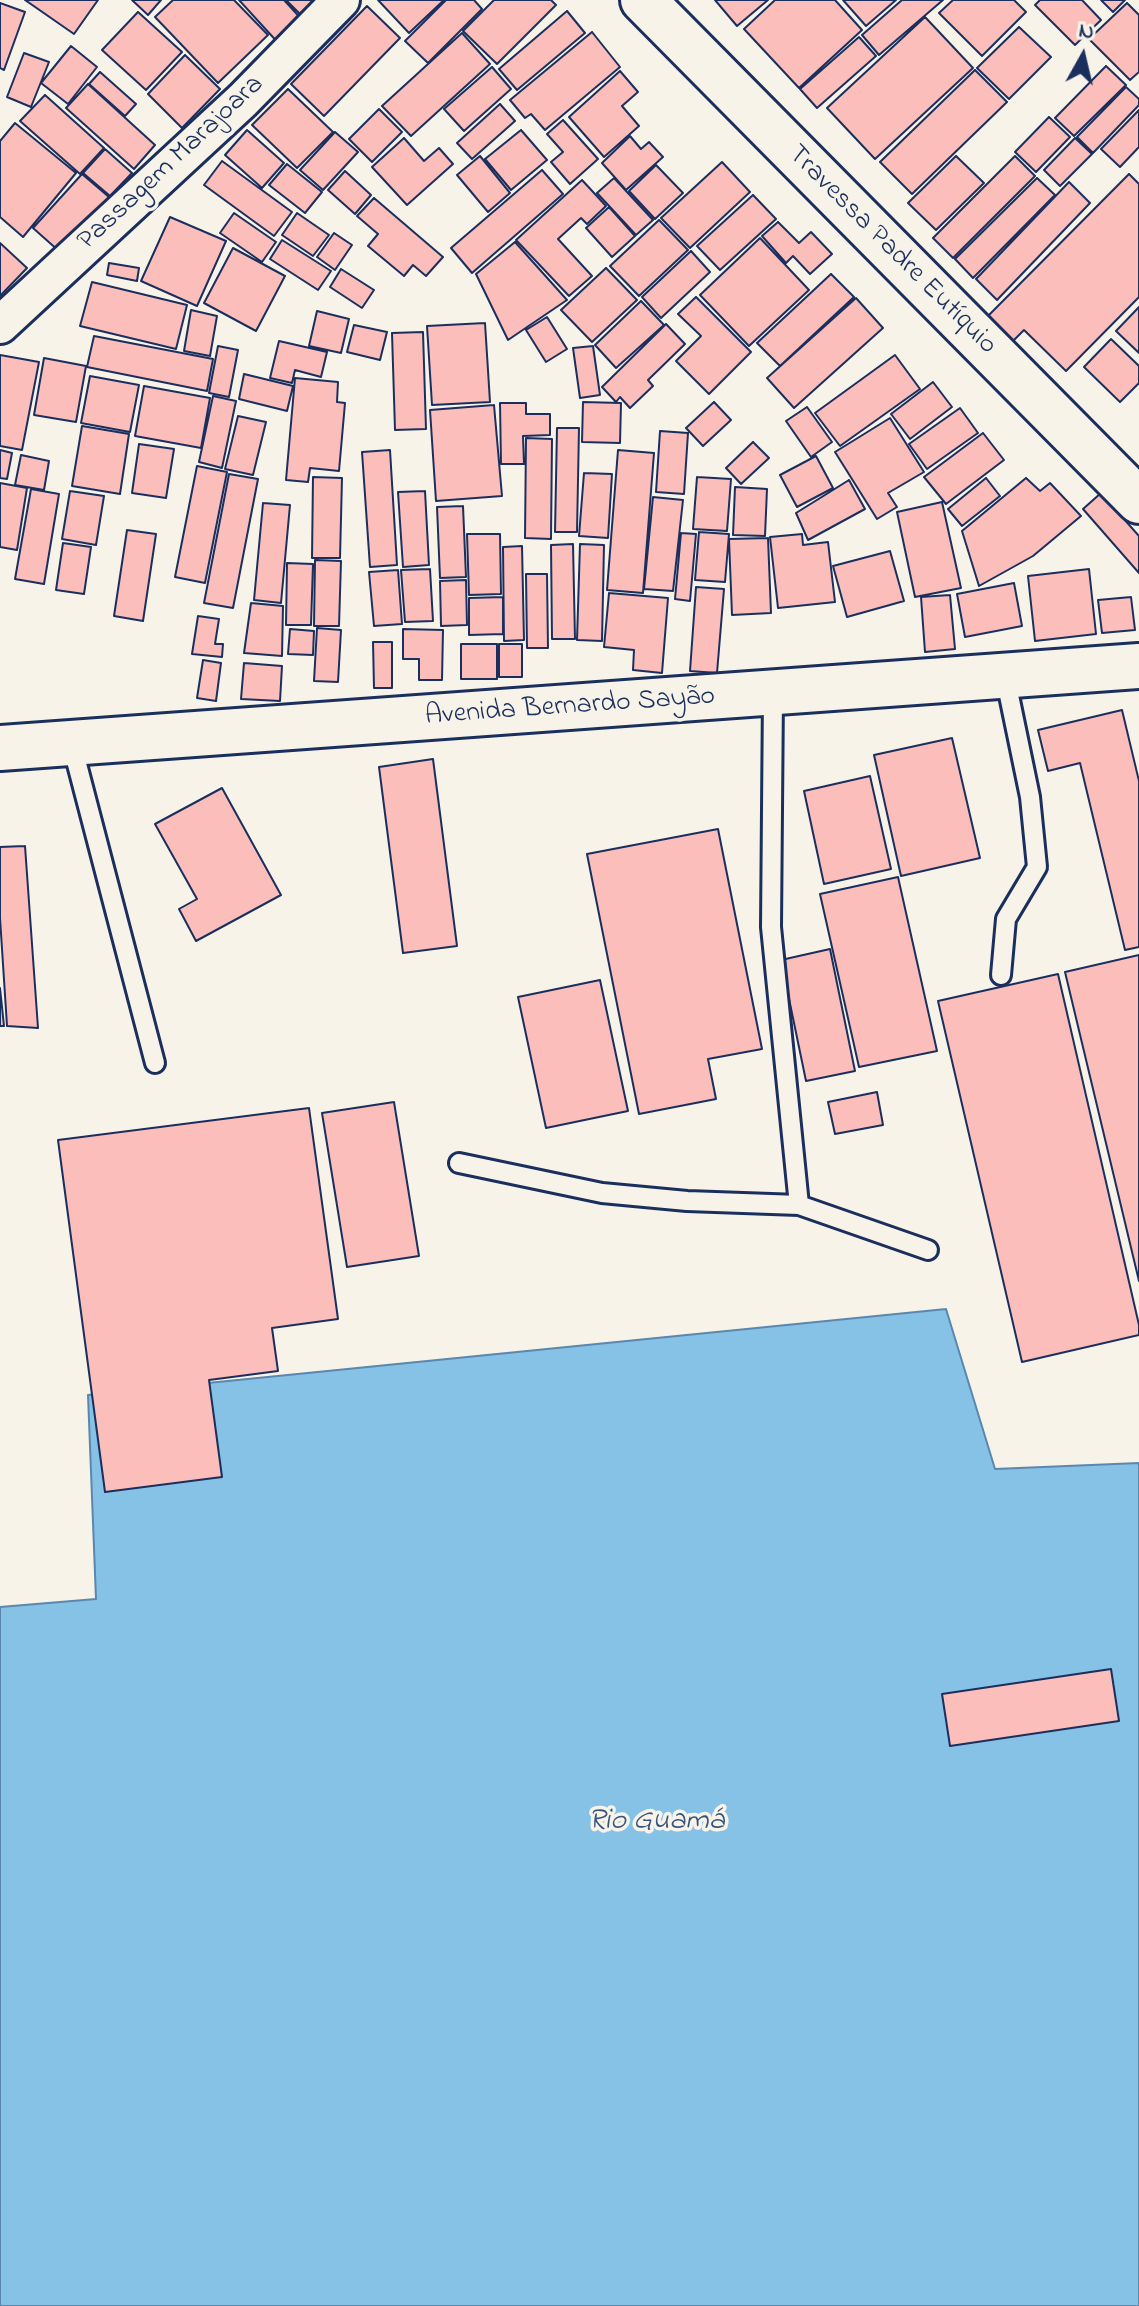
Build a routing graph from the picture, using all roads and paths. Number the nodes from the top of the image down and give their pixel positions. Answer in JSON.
{"nodes":[{"id":1,"x":341,"y":0,"type":"edge"},
{"id":2,"x":643,"y":0,"type":"edge"},
{"id":3,"x":0,"y":325,"type":"edge"},
{"id":4,"x":1139,"y":501,"type":"edge"},
{"id":5,"x":1139,"y":666,"type":"edge"},
{"id":6,"x":1005,"y":676,"type":"junction"},
{"id":7,"x":773,"y":693,"type":"junction"},
{"id":8,"x":72,"y":745,"type":"junction"},
{"id":9,"x":0,"y":748,"type":"edge"},
{"id":10,"x":1001,"y":975,"type":"dead end"},
{"id":11,"x":155,"y":1063,"type":"dead end"},
{"id":12,"x":459,"y":1163,"type":"dead end"},
{"id":13,"x":799,"y":1205,"type":"junction"},
{"id":14,"x":928,"y":1250,"type":"dead end"}],
"edges":[{"from":1,"to":3,"type":"street","name":"Passagem Marajoara"},
{"from":2,"to":4,"type":"main road","name":"Travessa Padre Eutíquio"},
{"from":5,"to":6,"type":"main road","name":"Avenida Bernardo Sayão"},
{"from":6,"to":7,"type":"main road","name":"Avenida Bernardo Sayão"},
{"from":6,"to":10,"type":"lane"},
{"from":7,"to":8,"type":"main road","name":"Avenida Bernardo Sayão"},
{"from":7,"to":13,"type":"lane"},
{"from":8,"to":9,"type":"main road","name":"Avenida Bernardo Sayão"},
{"from":8,"to":11,"type":"lane"},
{"from":12,"to":13,"type":"lane"},
{"from":13,"to":14,"type":"lane"}]}
